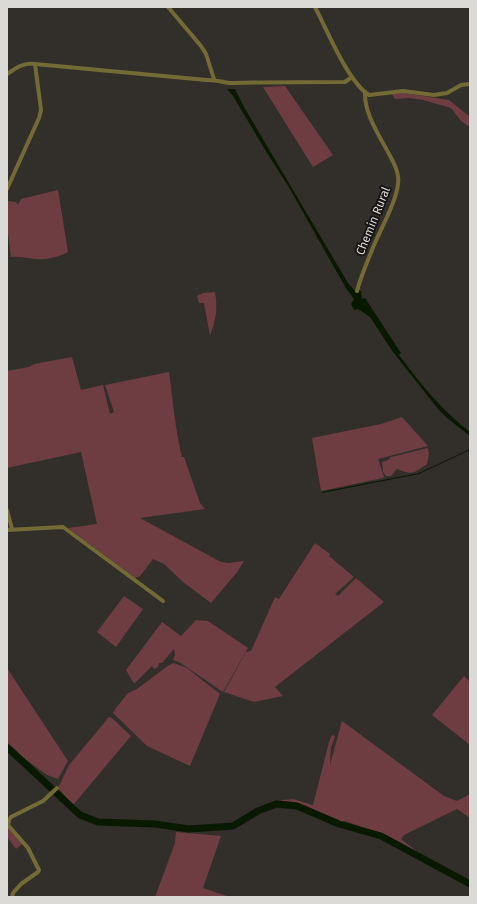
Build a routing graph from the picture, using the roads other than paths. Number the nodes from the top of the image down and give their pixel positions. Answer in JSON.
{"nodes":[{"id":1,"x":168,"y":7,"type":"edge"},
{"id":2,"x":315,"y":7,"type":"edge"},
{"id":3,"x":35,"y":64,"type":"junction"},
{"id":4,"x":7,"y":74,"type":"edge"},
{"id":5,"x":352,"y":77,"type":"junction"},
{"id":6,"x":214,"y":79,"type":"junction"},
{"id":7,"x":470,"y":84,"type":"edge"},
{"id":8,"x":365,"y":92,"type":"junction"},
{"id":9,"x":7,"y":189,"type":"edge"},
{"id":10,"x":357,"y":291,"type":"dead end"},
{"id":11,"x":7,"y":510,"type":"edge"},
{"id":12,"x":9,"y":530,"type":"edge"},
{"id":13,"x":163,"y":601,"type":"dead end"},
{"id":14,"x":57,"y":788,"type":"dead end"},
{"id":15,"x":12,"y":897,"type":"edge"}],
"edges":[{"from":1,"to":6,"type":"street"},
{"from":2,"to":5,"type":"street"},
{"from":3,"to":4,"type":"street"},
{"from":3,"to":6,"type":"street"},
{"from":3,"to":9,"type":"street"},
{"from":5,"to":6,"type":"street"},
{"from":5,"to":8,"type":"street"},
{"from":7,"to":8,"type":"street"},
{"from":8,"to":10,"type":"street","name":"Chemin Rural"},
{"from":11,"to":12,"type":"street"},
{"from":12,"to":13,"type":"street"},
{"from":14,"to":15,"type":"street"}]}
